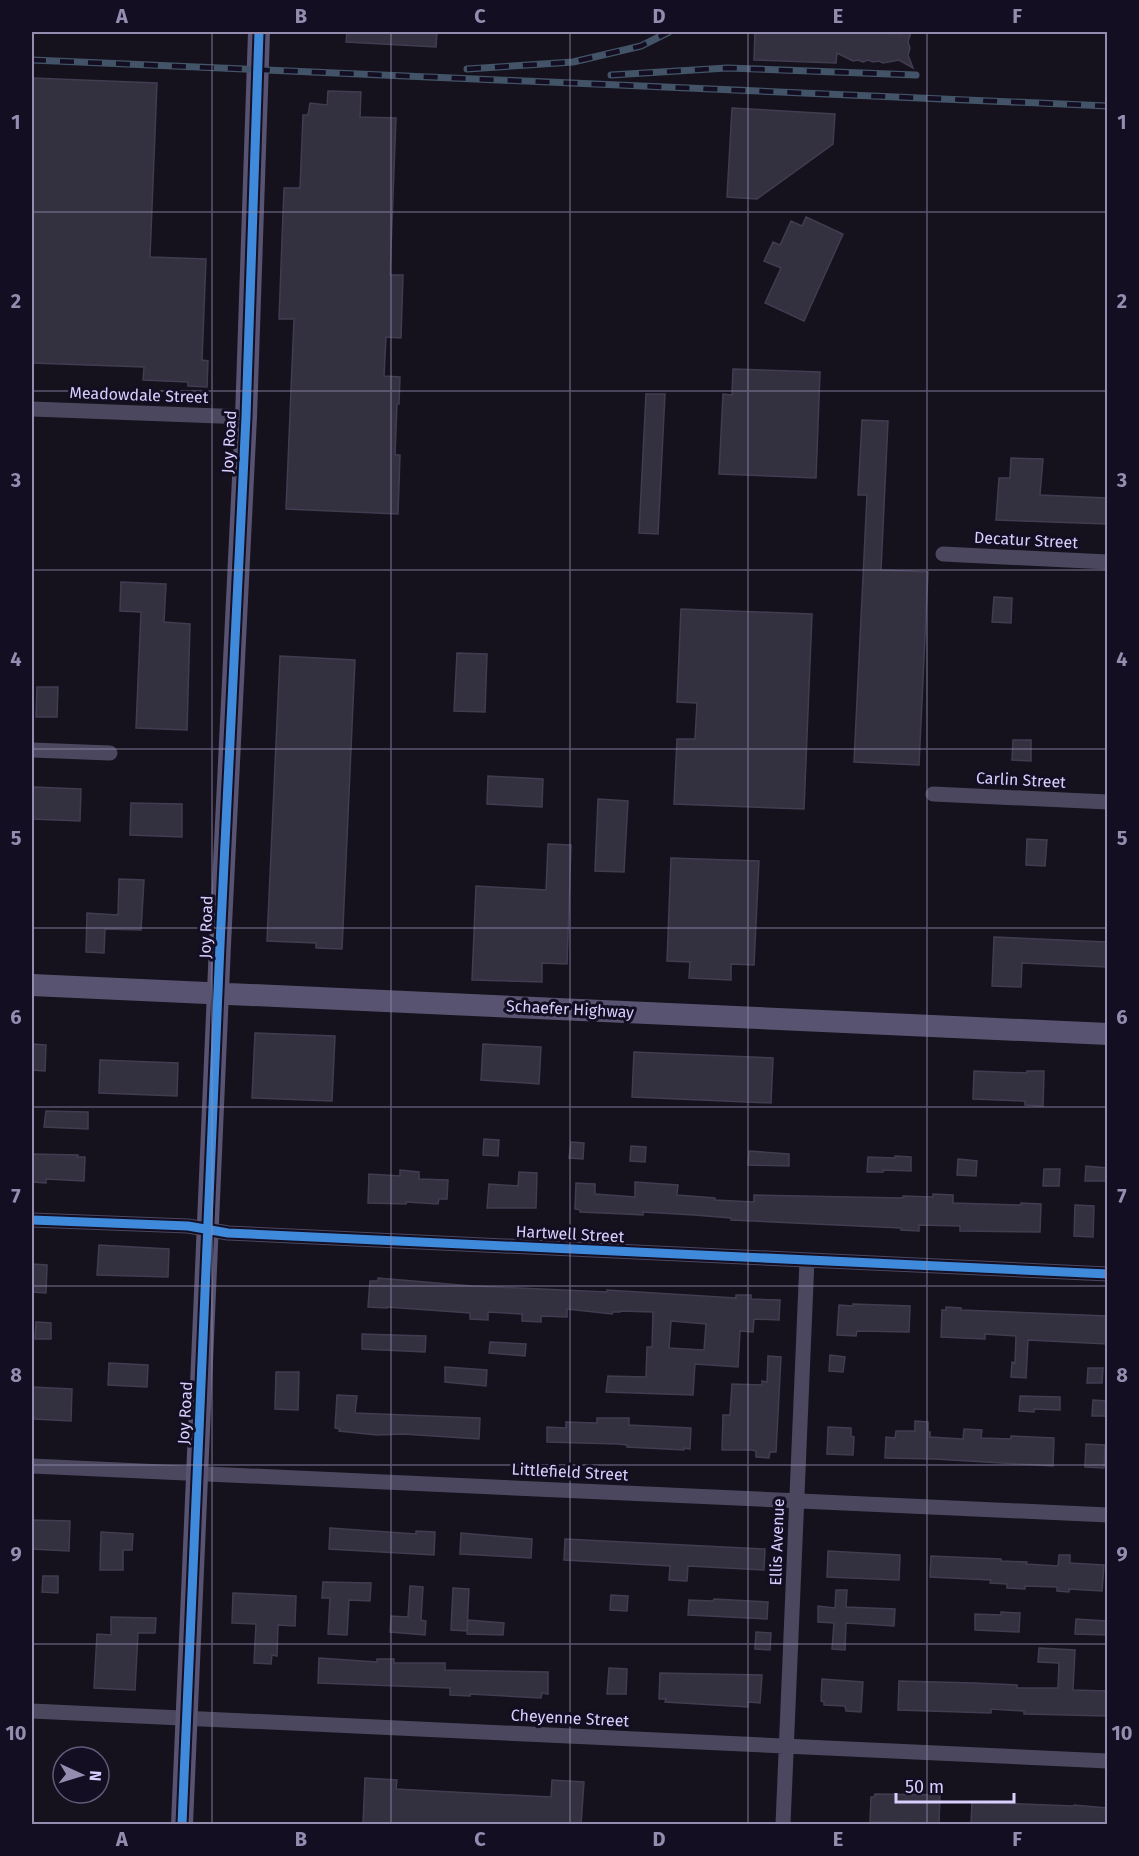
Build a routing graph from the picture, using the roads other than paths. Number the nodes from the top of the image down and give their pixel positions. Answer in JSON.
{"nodes":[{"id":1,"x":259,"y":32,"type":"edge"},
{"id":2,"x":32,"y":409,"type":"edge"},
{"id":3,"x":246,"y":417,"type":"junction"},
{"id":4,"x":943,"y":554,"type":"dead end"},
{"id":5,"x":1107,"y":562,"type":"edge"},
{"id":6,"x":32,"y":750,"type":"edge"},
{"id":7,"x":110,"y":753,"type":"dead end"},
{"id":8,"x":933,"y":794,"type":"dead end"},
{"id":9,"x":1107,"y":802,"type":"edge"},
{"id":10,"x":32,"y":985,"type":"edge"},
{"id":11,"x":218,"y":992,"type":"junction"},
{"id":12,"x":1107,"y":1034,"type":"edge"},
{"id":13,"x":32,"y":1220,"type":"edge"},
{"id":14,"x":209,"y":1229,"type":"junction"},
{"id":15,"x":807,"y":1260,"type":"junction"},
{"id":16,"x":1107,"y":1274,"type":"edge"},
{"id":17,"x":32,"y":1466,"type":"edge"},
{"id":18,"x":198,"y":1473,"type":"junction"},
{"id":19,"x":797,"y":1501,"type":"junction"},
{"id":20,"x":1107,"y":1515,"type":"edge"},
{"id":21,"x":32,"y":1711,"type":"edge"},
{"id":22,"x":187,"y":1718,"type":"junction"},
{"id":23,"x":786,"y":1746,"type":"junction"},
{"id":24,"x":1107,"y":1761,"type":"edge"},
{"id":25,"x":182,"y":1824,"type":"edge"},
{"id":26,"x":783,"y":1824,"type":"edge"}],
"edges":[{"from":1,"to":3,"type":"street","name":"Joy Road"},
{"from":2,"to":3,"type":"street","name":"Meadowdale Street"},
{"from":3,"to":11,"type":"street","name":"Joy Road"},
{"from":4,"to":5,"type":"street","name":"Decatur Street"},
{"from":6,"to":7,"type":"street"},
{"from":8,"to":9,"type":"street","name":"Carlin Street"},
{"from":10,"to":11,"type":"street","name":"Schaefer Highway"},
{"from":11,"to":12,"type":"street","name":"Schaefer Highway"},
{"from":11,"to":14,"type":"street","name":"Joy Road"},
{"from":13,"to":14,"type":"street","name":"Hartwell Street"},
{"from":14,"to":15,"type":"street","name":"Hartwell Street"},
{"from":14,"to":18,"type":"street","name":"Joy Road"},
{"from":15,"to":16,"type":"street","name":"Hartwell Street"},
{"from":15,"to":19,"type":"street","name":"Ellis Avenue"},
{"from":17,"to":18,"type":"street","name":"Littlefield Street"},
{"from":18,"to":19,"type":"street","name":"Littlefield Street"},
{"from":18,"to":22,"type":"street","name":"Joy Road"},
{"from":19,"to":20,"type":"street","name":"Littlefield Street"},
{"from":19,"to":23,"type":"street","name":"Ellis Avenue"},
{"from":21,"to":22,"type":"street","name":"Cheyenne Street"},
{"from":22,"to":23,"type":"street","name":"Cheyenne Street"},
{"from":22,"to":25,"type":"street","name":"Joy Road"},
{"from":23,"to":24,"type":"street","name":"Cheyenne Street"},
{"from":23,"to":26,"type":"street","name":"Ellis Avenue"}]}
